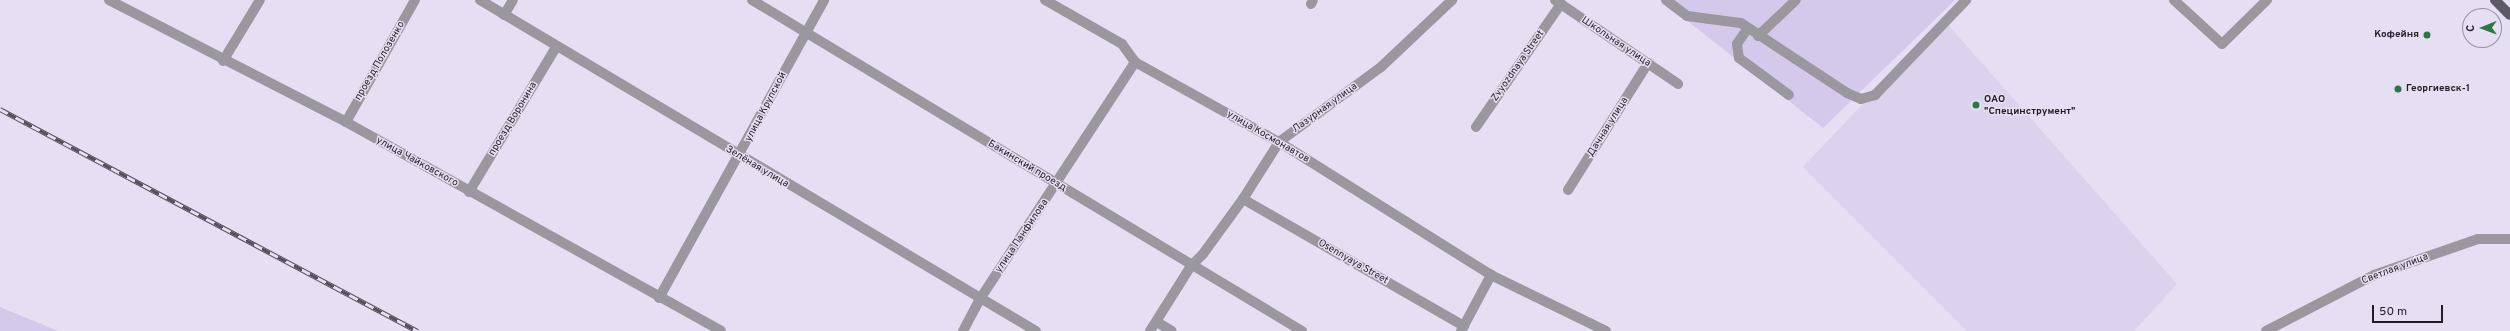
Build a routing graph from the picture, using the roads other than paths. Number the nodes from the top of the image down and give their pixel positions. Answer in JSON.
{"nodes":[{"id":1,"x":108,"y":0,"type":"edge"},
{"id":2,"x":260,"y":0,"type":"edge"},
{"id":3,"x":415,"y":0,"type":"edge"},
{"id":4,"x":480,"y":0,"type":"edge"},
{"id":5,"x":514,"y":0,"type":"edge"},
{"id":6,"x":752,"y":0,"type":"edge"},
{"id":7,"x":824,"y":0,"type":"edge"},
{"id":8,"x":1045,"y":0,"type":"edge"},
{"id":9,"x":1452,"y":0,"type":"edge"},
{"id":10,"x":1666,"y":0,"type":"edge"},
{"id":11,"x":1796,"y":0,"type":"edge"},
{"id":12,"x":1966,"y":0,"type":"edge"},
{"id":13,"x":2174,"y":0,"type":"edge"},
{"id":14,"x":2267,"y":0,"type":"edge"},
{"id":15,"x":2495,"y":0,"type":"edge"},
{"id":16,"x":1558,"y":2,"type":"edge"},
{"id":17,"x":504,"y":15,"type":"junction"},
{"id":18,"x":2510,"y":15,"type":"edge"},
{"id":19,"x":1748,"y":28,"type":"junction"},
{"id":20,"x":806,"y":32,"type":"junction"},
{"id":21,"x":1758,"y":36,"type":"junction"},
{"id":22,"x":556,"y":47,"type":"junction"},
{"id":23,"x":223,"y":61,"type":"junction"},
{"id":24,"x":1135,"y":62,"type":"junction"},
{"id":25,"x":1648,"y":63,"type":"junction"},
{"id":26,"x":1678,"y":84,"type":"dead end"},
{"id":27,"x":1789,"y":95,"type":"dead end"},
{"id":28,"x":346,"y":122,"type":"junction"},
{"id":29,"x":1476,"y":127,"type":"dead end"},
{"id":30,"x":1279,"y":142,"type":"junction"},
{"id":31,"x":740,"y":157,"type":"junction"},
{"id":32,"x":1057,"y":184,"type":"junction"},
{"id":33,"x":1568,"y":190,"type":"dead end"},
{"id":34,"x":469,"y":192,"type":"junction"},
{"id":35,"x":1243,"y":199,"type":"junction"},
{"id":36,"x":2510,"y":239,"type":"edge"},
{"id":37,"x":1191,"y":266,"type":"junction"},
{"id":38,"x":1491,"y":275,"type":"junction"},
{"id":39,"x":660,"y":298,"type":"junction"},
{"id":40,"x":980,"y":299,"type":"junction"},
{"id":41,"x":1156,"y":322,"type":"junction"},
{"id":42,"x":1462,"y":328,"type":"edge"},
{"id":43,"x":721,"y":331,"type":"edge"},
{"id":44,"x":963,"y":331,"type":"edge"},
{"id":45,"x":1036,"y":331,"type":"edge"},
{"id":46,"x":1150,"y":331,"type":"edge"},
{"id":47,"x":1172,"y":331,"type":"edge"},
{"id":48,"x":1302,"y":331,"type":"edge"},
{"id":49,"x":1606,"y":331,"type":"edge"},
{"id":50,"x":2266,"y":331,"type":"edge"}],
"edges":[{"from":1,"to":23,"type":"street","name":"улица Чайковского"},
{"from":2,"to":23,"type":"street"},
{"from":3,"to":28,"type":"street","name":"проезд Полозенко"},
{"from":4,"to":17,"type":"street","name":"Зелёная улица"},
{"from":5,"to":17,"type":"street"},
{"from":6,"to":20,"type":"street","name":"Бакинский проезд"},
{"from":7,"to":20,"type":"street","name":"улица Крупской"},
{"from":8,"to":24,"type":"street","name":"улица Космонавтов"},
{"from":9,"to":30,"type":"street","name":"Лазурная улица"},
{"from":10,"to":19,"type":"street"},
{"from":11,"to":21,"type":"street"},
{"from":12,"to":21,"type":"street"},
{"from":13,"to":14,"type":"street"},
{"from":15,"to":18,"type":"main road"},
{"from":16,"to":25,"type":"street","name":"Школьная улица"},
{"from":16,"to":29,"type":"street","name":"Zvyozdnaya Street"},
{"from":17,"to":22,"type":"street","name":"Зелёная улица"},
{"from":19,"to":21,"type":"street"},
{"from":19,"to":27,"type":"street"},
{"from":20,"to":31,"type":"street","name":"улица Крупской"},
{"from":20,"to":32,"type":"street","name":"Бакинский проезд"},
{"from":22,"to":31,"type":"street","name":"Зелёная улица"},
{"from":22,"to":34,"type":"street","name":"проезд Воронина"},
{"from":23,"to":28,"type":"street","name":"улица Чайковского"},
{"from":24,"to":30,"type":"street","name":"улица Космонавтов"},
{"from":24,"to":32,"type":"street","name":"улица Панфилова"},
{"from":25,"to":26,"type":"street","name":"Школьная улица"},
{"from":25,"to":33,"type":"street","name":"Дачная улица"},
{"from":28,"to":34,"type":"street","name":"улица Чайковского"},
{"from":30,"to":35,"type":"street","name":"Лазурная улица"},
{"from":30,"to":38,"type":"street","name":"улица Космонавтов"},
{"from":31,"to":39,"type":"street","name":"улица Крупской"},
{"from":31,"to":40,"type":"street","name":"Зелёная улица"},
{"from":32,"to":37,"type":"street","name":"Бакинский проезд"},
{"from":32,"to":40,"type":"street","name":"улица Панфилова"},
{"from":34,"to":39,"type":"street","name":"улица Чайковского"},
{"from":35,"to":37,"type":"street","name":"Лазурная улица"},
{"from":35,"to":42,"type":"street","name":"Osennyaya Street"},
{"from":36,"to":50,"type":"street","name":"Светлая улица"},
{"from":37,"to":41,"type":"street","name":"Лазурная улица"},
{"from":37,"to":48,"type":"street","name":"Бакинский проезд"},
{"from":38,"to":42,"type":"street"},
{"from":38,"to":49,"type":"street","name":"улица Космонавтов"},
{"from":39,"to":43,"type":"street","name":"улица Чайковского"},
{"from":40,"to":44,"type":"street","name":"улица Панфилова"},
{"from":40,"to":45,"type":"street","name":"Зелёная улица"},
{"from":41,"to":46,"type":"street","name":"Лазурная улица"},
{"from":41,"to":47,"type":"street"}]}
